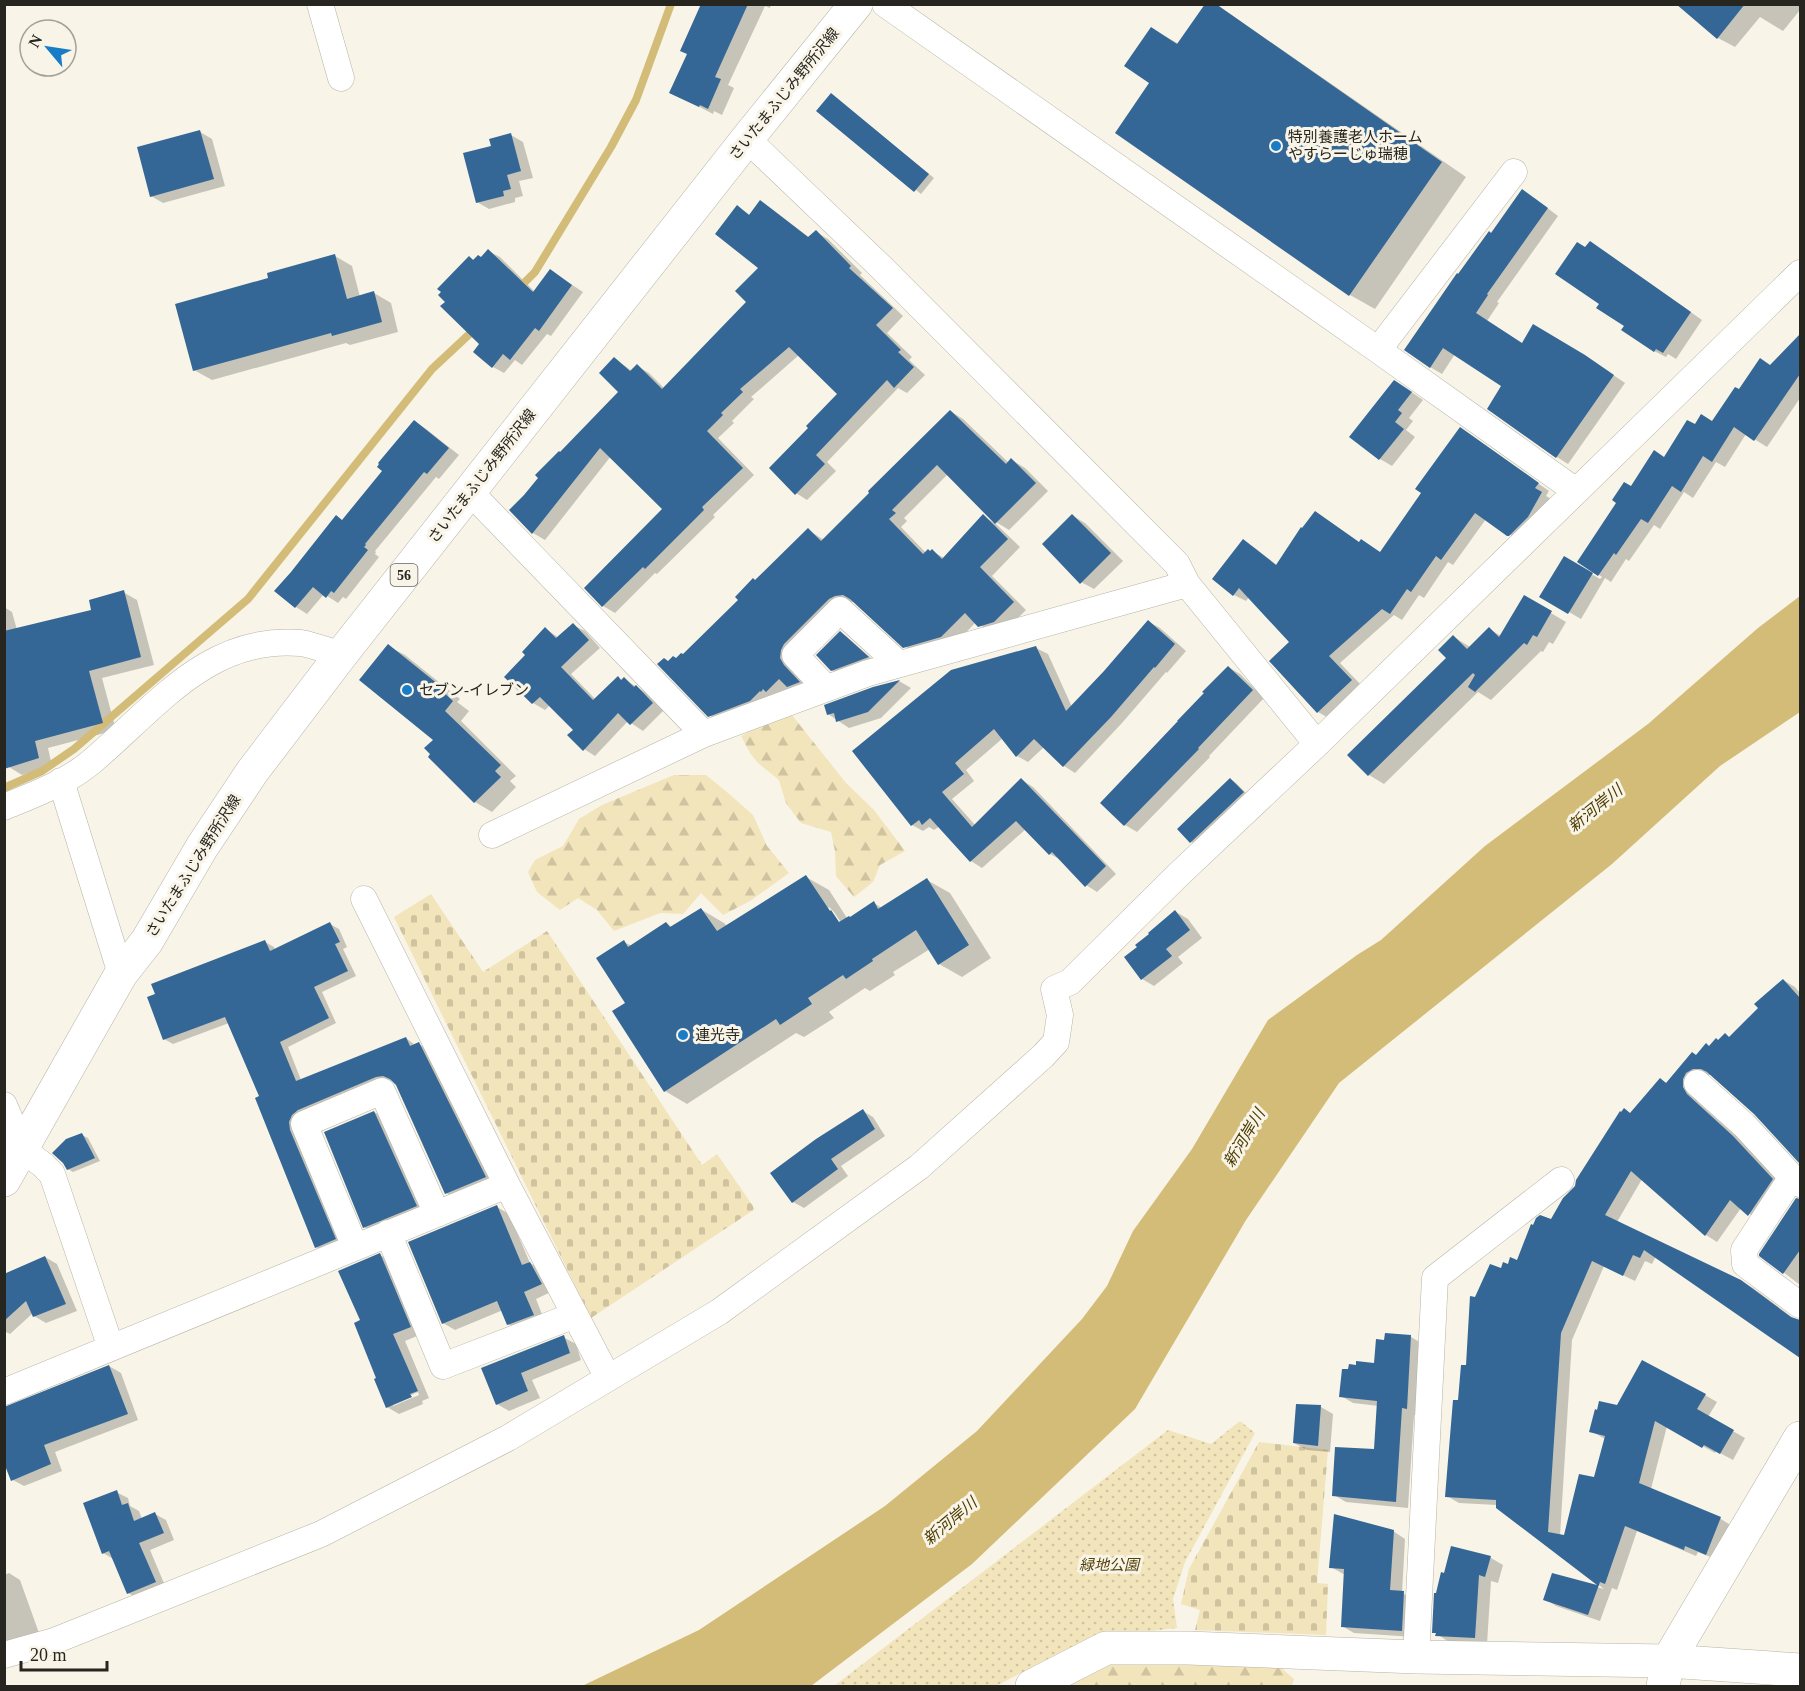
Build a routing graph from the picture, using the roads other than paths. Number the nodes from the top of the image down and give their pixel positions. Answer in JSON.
{"nodes":[{"id":1,"x":320,"y":4,"type":"edge"},
{"id":2,"x":856,"y":4,"type":"edge"},
{"id":3,"x":885,"y":4,"type":"edge"},
{"id":4,"x":341,"y":78,"type":"dead end"},
{"id":5,"x":747,"y":139,"type":"junction"},
{"id":6,"x":1514,"y":172,"type":"dead end"},
{"id":7,"x":1800,"y":273,"type":"edge"},
{"id":8,"x":1378,"y":350,"type":"junction"},
{"id":9,"x":1576,"y":491,"type":"junction"},
{"id":10,"x":470,"y":492,"type":"junction"},
{"id":11,"x":1187,"y":584,"type":"junction"},
{"id":12,"x":341,"y":655,"type":"junction"},
{"id":13,"x":899,"y":664,"type":"junction"},
{"id":14,"x":826,"y":688,"type":"junction"},
{"id":15,"x":704,"y":734,"type":"junction"},
{"id":16,"x":1317,"y":744,"type":"junction"},
{"id":17,"x":62,"y":781,"type":"junction"},
{"id":18,"x":4,"y":807,"type":"edge"},
{"id":19,"x":492,"y":835,"type":"dead end"},
{"id":20,"x":364,"y":899,"type":"dead end"},
{"id":21,"x":121,"y":974,"type":"junction"},
{"id":22,"x":1697,"y":1083,"type":"dead end"},
{"id":23,"x":4,"y":1105,"type":"edge"},
{"id":24,"x":10,"y":1169,"type":"edge"},
{"id":25,"x":1561,"y":1180,"type":"dead end"},
{"id":26,"x":1796,"y":1180,"type":"edge"},
{"id":27,"x":507,"y":1185,"type":"junction"},
{"id":28,"x":436,"y":1214,"type":"junction"},
{"id":29,"x":388,"y":1233,"type":"junction"},
{"id":30,"x":355,"y":1247,"type":"junction"},
{"id":31,"x":1800,"y":1305,"type":"edge"},
{"id":32,"x":575,"y":1315,"type":"junction"},
{"id":33,"x":111,"y":1348,"type":"junction"},
{"id":34,"x":608,"y":1378,"type":"junction"},
{"id":35,"x":4,"y":1392,"type":"edge"},
{"id":36,"x":1800,"y":1438,"type":"edge"},
{"id":37,"x":4,"y":1655,"type":"edge"},
{"id":38,"x":1416,"y":1657,"type":"junction"},
{"id":39,"x":1800,"y":1671,"type":"edge"},
{"id":40,"x":1665,"y":1674,"type":"edge"},
{"id":41,"x":1032,"y":1686,"type":"edge"}],
"edges":[{"from":1,"to":4,"type":"street"},
{"from":2,"to":5,"type":"main road","name":"さいたまふじみ野所沢線","number":"56"},
{"from":3,"to":8,"type":"street"},
{"from":5,"to":10,"type":"main road","name":"さいたまふじみ野所沢線","number":"56"},
{"from":5,"to":11,"type":"street"},
{"from":6,"to":8,"type":"street"},
{"from":7,"to":9,"type":"street"},
{"from":8,"to":9,"type":"street"},
{"from":9,"to":16,"type":"street"},
{"from":10,"to":12,"type":"main road","name":"さいたまふじみ野所沢線","number":"56"},
{"from":10,"to":15,"type":"street"},
{"from":11,"to":13,"type":"street"},
{"from":11,"to":16,"type":"street"},
{"from":12,"to":17,"type":"street"},
{"from":12,"to":21,"type":"main road","name":"さいたまふじみ野所沢線","number":"56"},
{"from":13,"to":14,"type":"street"},
{"from":13,"to":14,"type":"street"},
{"from":14,"to":15,"type":"street"},
{"from":15,"to":19,"type":"street"},
{"from":16,"to":34,"type":"street"},
{"from":17,"to":18,"type":"street"},
{"from":17,"to":21,"type":"street"},
{"from":20,"to":27,"type":"street"},
{"from":21,"to":24,"type":"main road","name":"さいたまふじみ野所沢線","number":"56"},
{"from":22,"to":26,"type":"street"},
{"from":23,"to":24,"type":"street"},
{"from":24,"to":33,"type":"street"},
{"from":25,"to":38,"type":"street"},
{"from":26,"to":31,"type":"street"},
{"from":27,"to":28,"type":"street"},
{"from":27,"to":32,"type":"street"},
{"from":28,"to":29,"type":"street"},
{"from":28,"to":30,"type":"street"},
{"from":29,"to":30,"type":"street"},
{"from":29,"to":32,"type":"street"},
{"from":30,"to":33,"type":"street"},
{"from":32,"to":34,"type":"street"},
{"from":33,"to":35,"type":"street"},
{"from":34,"to":37,"type":"street"},
{"from":36,"to":40,"type":"main road"},
{"from":38,"to":40,"type":"main road"},
{"from":38,"to":41,"type":"main road"},
{"from":39,"to":40,"type":"main road"}]}
